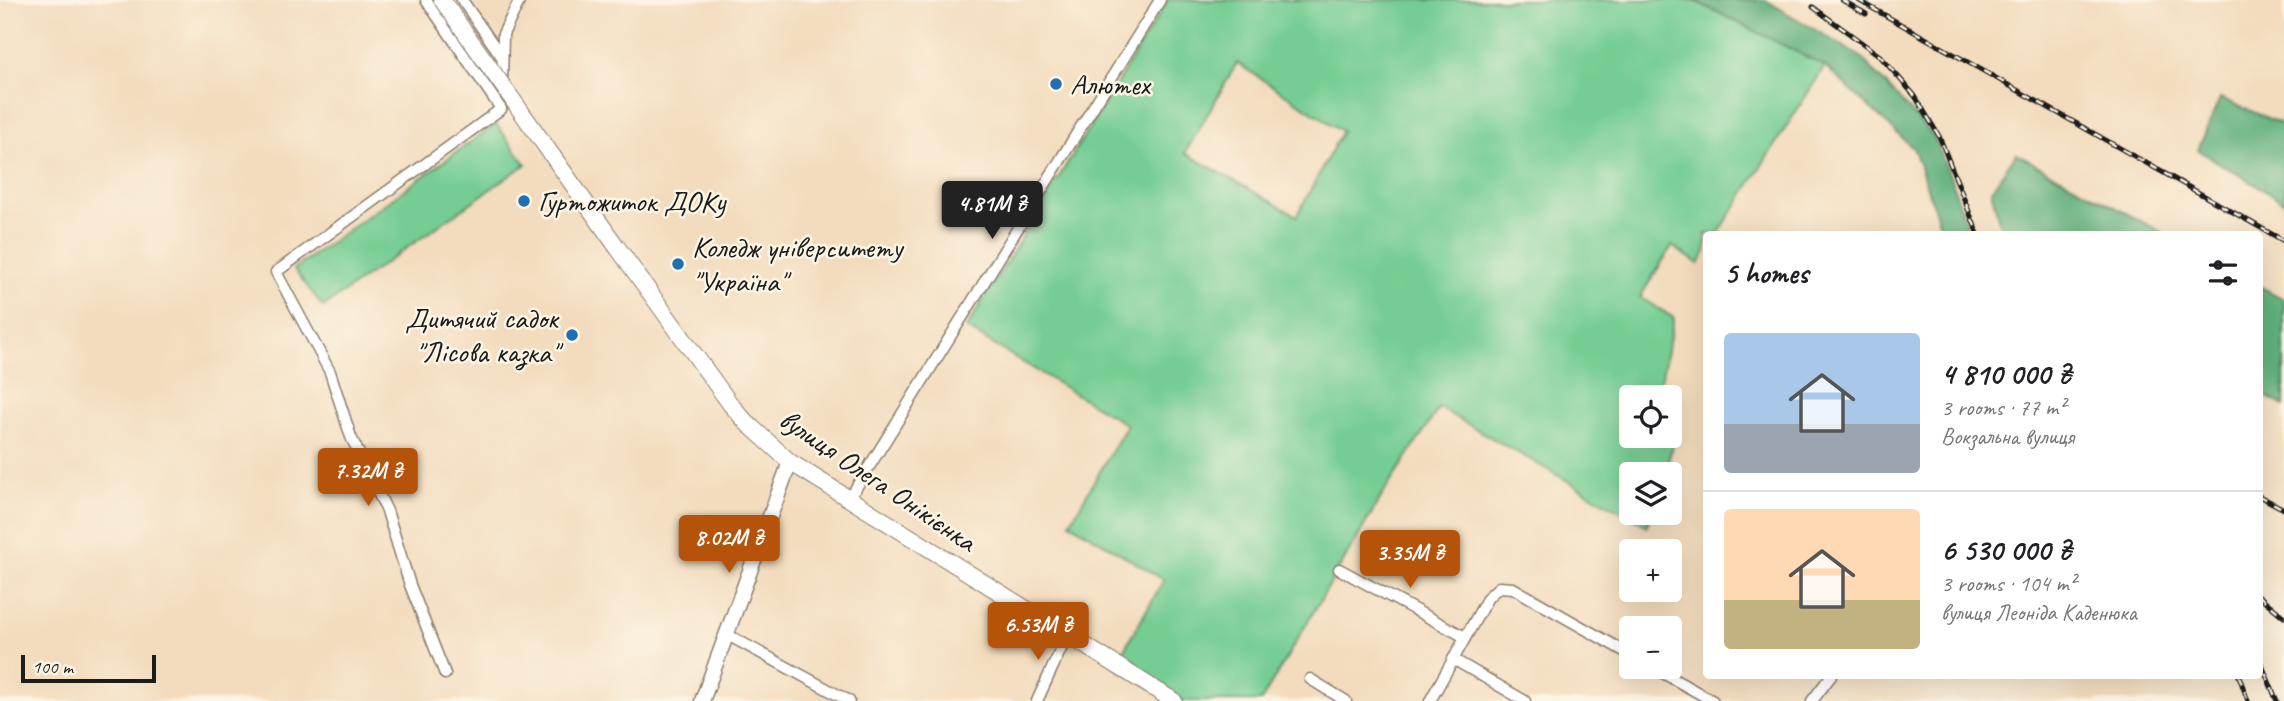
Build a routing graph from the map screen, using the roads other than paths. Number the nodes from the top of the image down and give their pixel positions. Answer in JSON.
{"nodes":[{"id":1,"x":426,"y":0,"type":"edge"},
{"id":2,"x":442,"y":0,"type":"edge"},
{"id":3,"x":462,"y":0,"type":"edge"},
{"id":4,"x":520,"y":0,"type":"edge"},
{"id":5,"x":1160,"y":0,"type":"edge"},
{"id":6,"x":502,"y":57,"type":"junction"},
{"id":7,"x":501,"y":109,"type":"junction"},
{"id":8,"x":790,"y":462,"type":"junction"},
{"id":9,"x":849,"y":499,"type":"junction"},
{"id":10,"x":1339,"y":569,"type":"dead end"},
{"id":11,"x":726,"y":634,"type":"junction"},
{"id":12,"x":1068,"y":636,"type":"junction"},
{"id":13,"x":1465,"y":637,"type":"junction"},
{"id":14,"x":1619,"y":648,"type":"edge"},
{"id":15,"x":1453,"y":659,"type":"junction"},
{"id":16,"x":445,"y":674,"type":"dead end"},
{"id":17,"x":1310,"y":679,"type":"dead end"},
{"id":18,"x":1674,"y":679,"type":"edge"},
{"id":19,"x":1829,"y":679,"type":"edge"},
{"id":20,"x":702,"y":701,"type":"edge"},
{"id":21,"x":849,"y":701,"type":"edge"},
{"id":22,"x":1037,"y":701,"type":"edge"},
{"id":23,"x":1174,"y":701,"type":"edge"},
{"id":24,"x":1346,"y":701,"type":"edge"},
{"id":25,"x":1430,"y":701,"type":"edge"},
{"id":26,"x":1525,"y":701,"type":"edge"},
{"id":27,"x":1713,"y":701,"type":"edge"},
{"id":28,"x":1812,"y":701,"type":"edge"}],
"edges":[{"from":1,"to":7,"type":"street"},
{"from":2,"to":8,"type":"main road","name":"вулиця Олега Онікієнка","bridge":true},
{"from":3,"to":6,"type":"street"},
{"from":4,"to":6,"type":"street"},
{"from":5,"to":9,"type":"street"},
{"from":6,"to":7,"type":"street"},
{"from":7,"to":16,"type":"street"},
{"from":8,"to":9,"type":"main road","name":"вулиця Олега Онікієнка"},
{"from":8,"to":11,"type":"main road"},
{"from":9,"to":12,"type":"main road","name":"вулиця Олега Онікієнка"},
{"from":10,"to":13,"type":"street"},
{"from":11,"to":20,"type":"main road"},
{"from":11,"to":21,"type":"street"},
{"from":12,"to":22,"type":"street"},
{"from":12,"to":23,"type":"main road","name":"вулиця Олега Онікієнка"},
{"from":13,"to":14,"type":"street"},
{"from":13,"to":15,"type":"street"},
{"from":15,"to":25,"type":"street"},
{"from":15,"to":26,"type":"street"},
{"from":17,"to":24,"type":"street"},
{"from":18,"to":27,"type":"street"},
{"from":19,"to":28,"type":"street"}]}
